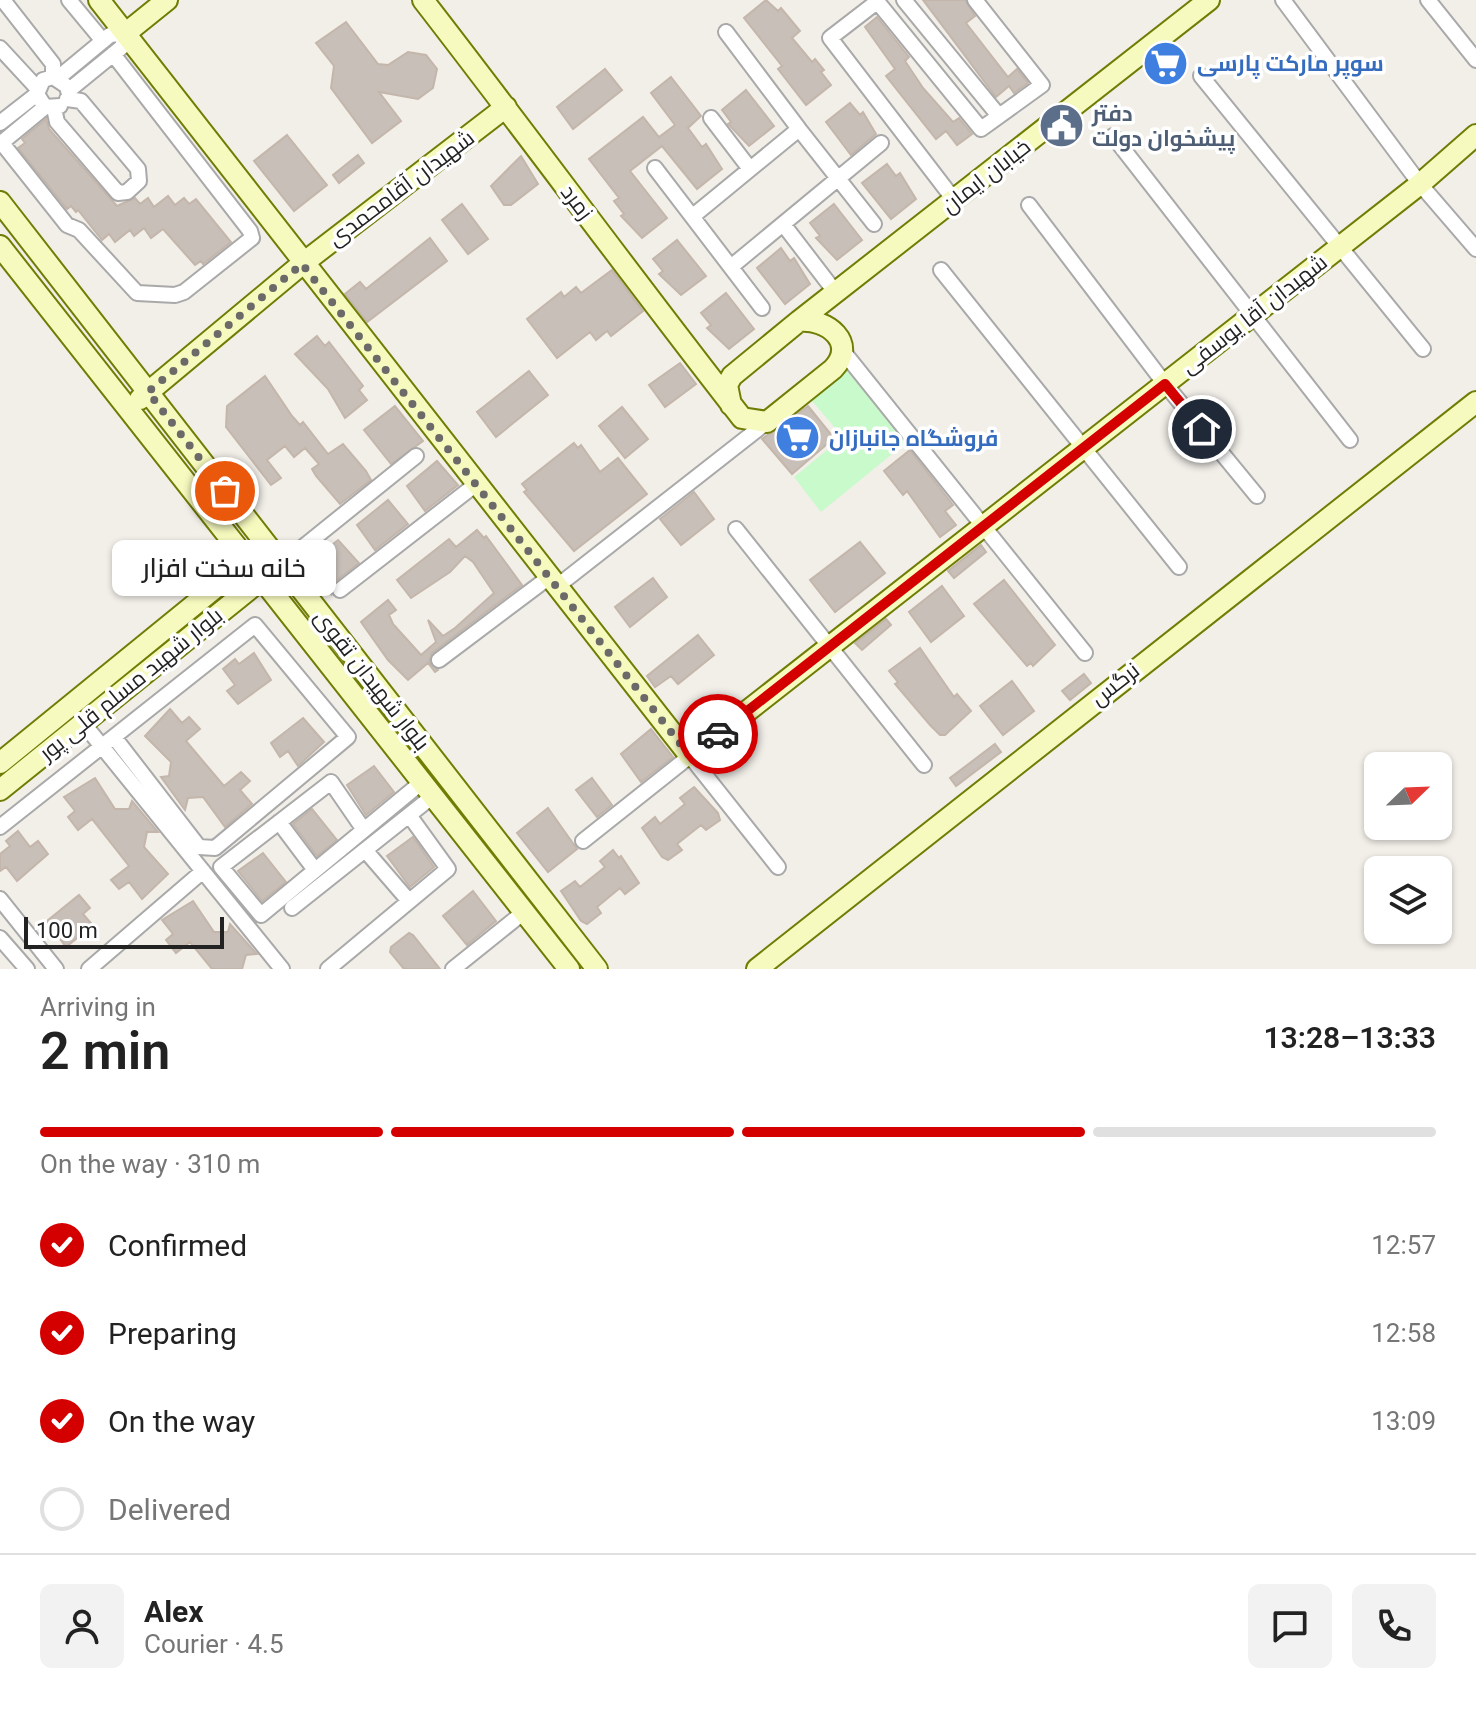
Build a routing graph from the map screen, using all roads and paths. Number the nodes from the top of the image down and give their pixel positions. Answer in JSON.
{"nodes":[{"id":1,"x":3,"y":0,"type":"edge"},
{"id":2,"x":69,"y":0,"type":"edge"},
{"id":3,"x":99,"y":0,"type":"edge"},
{"id":4,"x":167,"y":0,"type":"edge"},
{"id":5,"x":423,"y":0,"type":"edge"},
{"id":6,"x":904,"y":0,"type":"edge"},
{"id":7,"x":975,"y":0,"type":"edge"},
{"id":8,"x":1209,"y":0,"type":"edge"},
{"id":9,"x":1283,"y":0,"type":"edge"},
{"id":10,"x":1428,"y":0,"type":"edge"},
{"id":11,"x":877,"y":1,"type":"edge"},
{"id":12,"x":726,"y":32,"type":"dead end"},
{"id":13,"x":126,"y":33,"type":"junction"},
{"id":14,"x":103,"y":41,"type":"junction"},
{"id":15,"x":0,"y":48,"type":"edge"},
{"id":16,"x":113,"y":54,"type":"junction"},
{"id":17,"x":1476,"y":60,"type":"edge"},
{"id":18,"x":1201,"y":76,"type":"dead end"},
{"id":19,"x":61,"y":86,"type":"junction"},
{"id":20,"x":43,"y":99,"type":"junction"},
{"id":21,"x":506,"y":107,"type":"junction"},
{"id":22,"x":999,"y":116,"type":"junction"},
{"id":23,"x":711,"y":118,"type":"dead end"},
{"id":24,"x":0,"y":123,"type":"edge"},
{"id":25,"x":799,"y":129,"type":"junction"},
{"id":26,"x":1476,"y":135,"type":"edge"},
{"id":27,"x":1113,"y":136,"type":"dead end"},
{"id":28,"x":1,"y":143,"type":"edge"},
{"id":29,"x":881,"y":143,"type":"dead end"},
{"id":30,"x":655,"y":168,"type":"dead end"},
{"id":31,"x":750,"y":169,"type":"junction"},
{"id":32,"x":837,"y":178,"type":"junction"},
{"id":33,"x":1420,"y":184,"type":"junction"},
{"id":34,"x":955,"y":201,"type":"junction"},
{"id":35,"x":0,"y":202,"type":"edge"},
{"id":36,"x":1029,"y":205,"type":"dead end"},
{"id":37,"x":693,"y":216,"type":"junction"},
{"id":38,"x":783,"y":224,"type":"junction"},
{"id":39,"x":874,"y":224,"type":"dead end"},
{"id":40,"x":0,"y":246,"type":"edge"},
{"id":41,"x":1339,"y":247,"type":"junction"},
{"id":42,"x":1476,"y":249,"type":"edge"},
{"id":43,"x":302,"y":264,"type":"junction"},
{"id":44,"x":732,"y":266,"type":"junction"},
{"id":45,"x":941,"y":270,"type":"dead end"},
{"id":46,"x":836,"y":293,"type":"junction"},
{"id":47,"x":762,"y":308,"type":"dead end"},
{"id":48,"x":1250,"y":315,"type":"junction"},
{"id":49,"x":799,"y":321,"type":"junction"},
{"id":50,"x":1423,"y":349,"type":"dead end"},
{"id":51,"x":842,"y":350,"type":"junction"},
{"id":52,"x":699,"y":364,"type":"junction"},
{"id":53,"x":732,"y":376,"type":"junction"},
{"id":54,"x":1165,"y":384,"type":"junction"},
{"id":55,"x":148,"y":392,"type":"junction"},
{"id":56,"x":1476,"y":402,"type":"edge"},
{"id":57,"x":128,"y":409,"type":"junction"},
{"id":58,"x":740,"y":420,"type":"junction"},
{"id":59,"x":1350,"y":440,"type":"dead end"},
{"id":60,"x":1082,"y":448,"type":"junction"},
{"id":61,"x":416,"y":456,"type":"dead end"},
{"id":62,"x":475,"y":485,"type":"junction"},
{"id":63,"x":1257,"y":496,"type":"dead end"},
{"id":64,"x":983,"y":525,"type":"junction"},
{"id":65,"x":736,"y":529,"type":"dead end"},
{"id":66,"x":248,"y":561,"type":"junction"},
{"id":67,"x":282,"y":564,"type":"junction"},
{"id":68,"x":1179,"y":567,"type":"dead end"},
{"id":69,"x":262,"y":579,"type":"junction"},
{"id":70,"x":552,"y":583,"type":"junction"},
{"id":71,"x":340,"y":590,"type":"dead end"},
{"id":72,"x":831,"y":645,"type":"junction"},
{"id":73,"x":1085,"y":653,"type":"dead end"},
{"id":74,"x":439,"y":660,"type":"dead end"},
{"id":75,"x":83,"y":723,"type":"junction"},
{"id":76,"x":108,"y":741,"type":"junction"},
{"id":77,"x":690,"y":756,"type":"junction"},
{"id":78,"x":0,"y":763,"type":"edge"},
{"id":79,"x":924,"y":765,"type":"dead end"},
{"id":80,"x":427,"y":789,"type":"junction"},
{"id":81,"x":0,"y":790,"type":"edge"},
{"id":82,"x":409,"y":815,"type":"junction"},
{"id":83,"x":279,"y":822,"type":"junction"},
{"id":84,"x":0,"y":827,"type":"edge"},
{"id":85,"x":364,"y":830,"type":"junction"},
{"id":86,"x":583,"y":841,"type":"dead end"},
{"id":87,"x":365,"y":850,"type":"junction"},
{"id":88,"x":778,"y":867,"type":"dead end"},
{"id":89,"x":315,"y":870,"type":"junction"},
{"id":90,"x":203,"y":871,"type":"junction"},
{"id":91,"x":0,"y":899,"type":"edge"},
{"id":92,"x":409,"y":901,"type":"junction"},
{"id":93,"x":292,"y":908,"type":"dead end"},
{"id":94,"x":524,"y":912,"type":"junction"},
{"id":95,"x":0,"y":938,"type":"edge"},
{"id":96,"x":27,"y":969,"type":"edge"},
{"id":97,"x":56,"y":969,"type":"edge"},
{"id":98,"x":89,"y":969,"type":"edge"},
{"id":99,"x":282,"y":969,"type":"edge"},
{"id":100,"x":328,"y":969,"type":"edge"},
{"id":101,"x":453,"y":969,"type":"edge"},
{"id":102,"x":569,"y":969,"type":"edge"},
{"id":103,"x":597,"y":969,"type":"edge"},
{"id":104,"x":757,"y":969,"type":"edge"}],
"edges":[{"from":1,"to":19,"type":"street"},
{"from":2,"to":14,"type":"street"},
{"from":3,"to":13,"type":"street"},
{"from":4,"to":13,"type":"street"},
{"from":5,"to":21,"type":"street","name":"زمرد"},
{"from":6,"to":22,"type":"street"},
{"from":7,"to":22,"type":"street"},
{"from":8,"to":34,"type":"street","name":"خیابان ایمان"},
{"from":9,"to":33,"type":"street"},
{"from":10,"to":17,"type":"street"},
{"from":11,"to":22,"type":"street"},
{"from":11,"to":34,"type":"street"},
{"from":12,"to":25,"type":"street"},
{"from":13,"to":14,"type":"street"},
{"from":13,"to":16,"type":"street"},
{"from":13,"to":43,"type":"street"},
{"from":14,"to":19,"type":"street"},
{"from":15,"to":20,"type":"street"},
{"from":16,"to":19,"type":"street"},
{"from":16,"to":28,"type":"street"},
{"from":18,"to":41,"type":"street"},
{"from":19,"to":20,"type":"street"},
{"from":19,"to":20,"type":"street"},
{"from":19,"to":20,"type":"street"},
{"from":20,"to":24,"type":"street"},
{"from":20,"to":28,"type":"street"},
{"from":21,"to":43,"type":"street","name":"شهیدان آقامحمدی"},
{"from":21,"to":52,"type":"street","name":"زمرد"},
{"from":23,"to":31,"type":"street"},
{"from":25,"to":31,"type":"street"},
{"from":25,"to":32,"type":"street"},
{"from":26,"to":33,"type":"street","name":"شهیدان آقا یوسفی"},
{"from":27,"to":48,"type":"street"},
{"from":29,"to":32,"type":"street"},
{"from":30,"to":37,"type":"street"},
{"from":31,"to":37,"type":"street"},
{"from":32,"to":38,"type":"street"},
{"from":32,"to":39,"type":"street"},
{"from":33,"to":41,"type":"street","name":"شهیدان آقا یوسفی"},
{"from":33,"to":42,"type":"street"},
{"from":34,"to":46,"type":"street","name":"خیابان ایمان"},
{"from":35,"to":55,"type":"street","name":"بلوار شهیدان تقوی"},
{"from":36,"to":54,"type":"street"},
{"from":37,"to":44,"type":"street"},
{"from":38,"to":44,"type":"street"},
{"from":38,"to":46,"type":"street"},
{"from":40,"to":57,"type":"street","name":"بلوار شهیدان تقوی"},
{"from":41,"to":48,"type":"street","name":"شهیدان آقا یوسفی"},
{"from":41,"to":50,"type":"street"},
{"from":43,"to":55,"type":"street","name":"شهیدان آقامحمدی"},
{"from":43,"to":62,"type":"street"},
{"from":44,"to":47,"type":"street"},
{"from":45,"to":60,"type":"street"},
{"from":46,"to":49,"type":"street","name":"خیابان ایمان"},
{"from":48,"to":54,"type":"street","name":"شهیدان آقا یوسفی"},
{"from":48,"to":59,"type":"street"},
{"from":49,"to":51,"type":"street"},
{"from":49,"to":53,"type":"street","name":"خیابان ایمان"},
{"from":51,"to":58,"type":"street"},
{"from":51,"to":64,"type":"street"},
{"from":52,"to":53,"type":"street"},
{"from":52,"to":58,"type":"street","name":"زمرد"},
{"from":53,"to":58,"type":"street"},
{"from":54,"to":60,"type":"street","name":"شهیدان آقا یوسفی"},
{"from":54,"to":63,"type":"street"},
{"from":55,"to":57,"type":"street","name":"شهیدان آقامحمدی"},
{"from":55,"to":67,"type":"street","name":"بلوار شهیدان تقوی"},
{"from":56,"to":104,"type":"street","name":"نرگس"},
{"from":57,"to":66,"type":"street","name":"بلوار شهیدان تقوی"},
{"from":58,"to":70,"type":"street"},
{"from":60,"to":64,"type":"street","name":"شهیدان آقا یوسفی"},
{"from":60,"to":68,"type":"street"},
{"from":61,"to":67,"type":"street"},
{"from":62,"to":70,"type":"street"},
{"from":62,"to":71,"type":"street"},
{"from":64,"to":72,"type":"street","name":"شهیدان آقا یوسفی"},
{"from":64,"to":73,"type":"street"},
{"from":65,"to":72,"type":"street"},
{"from":66,"to":69,"type":"street","name":"بلوار شهیدان تقوی"},
{"from":66,"to":78,"type":"street","name":"بلوار شهید مسلم قلی پور"},
{"from":67,"to":103,"type":"street","name":"بلوار شهیدان تقوی"},
{"from":69,"to":75,"type":"street","name":"بلوار شهید مسلم قلی پور"},
{"from":69,"to":80,"type":"street","name":"بلوار شهیدان تقوی"},
{"from":70,"to":74,"type":"street"},
{"from":70,"to":77,"type":"street"},
{"from":72,"to":77,"type":"street","name":"شهیدان آقا یوسفی"},
{"from":72,"to":79,"type":"street"},
{"from":75,"to":76,"type":"street"},
{"from":75,"to":81,"type":"street","name":"بلوار شهید مسلم قلی پور"},
{"from":76,"to":76,"type":"street"},
{"from":76,"to":84,"type":"street"},
{"from":76,"to":90,"type":"street"},
{"from":77,"to":86,"type":"street"},
{"from":77,"to":88,"type":"street"},
{"from":80,"to":82,"type":"street"},
{"from":80,"to":85,"type":"street"},
{"from":80,"to":94,"type":"street","name":"بلوار شهیدان تقوی"},
{"from":82,"to":87,"type":"street"},
{"from":82,"to":92,"type":"street"},
{"from":83,"to":85,"type":"street"},
{"from":83,"to":89,"type":"street"},
{"from":83,"to":89,"type":"street"},
{"from":85,"to":89,"type":"street"},
{"from":87,"to":92,"type":"street"},
{"from":87,"to":93,"type":"street"},
{"from":90,"to":98,"type":"street"},
{"from":90,"to":99,"type":"street"},
{"from":91,"to":97,"type":"street"},
{"from":92,"to":100,"type":"street"},
{"from":94,"to":101,"type":"street"},
{"from":94,"to":102,"type":"street","name":"بلوار شهیدان تقوی"},
{"from":95,"to":96,"type":"street"}]}
